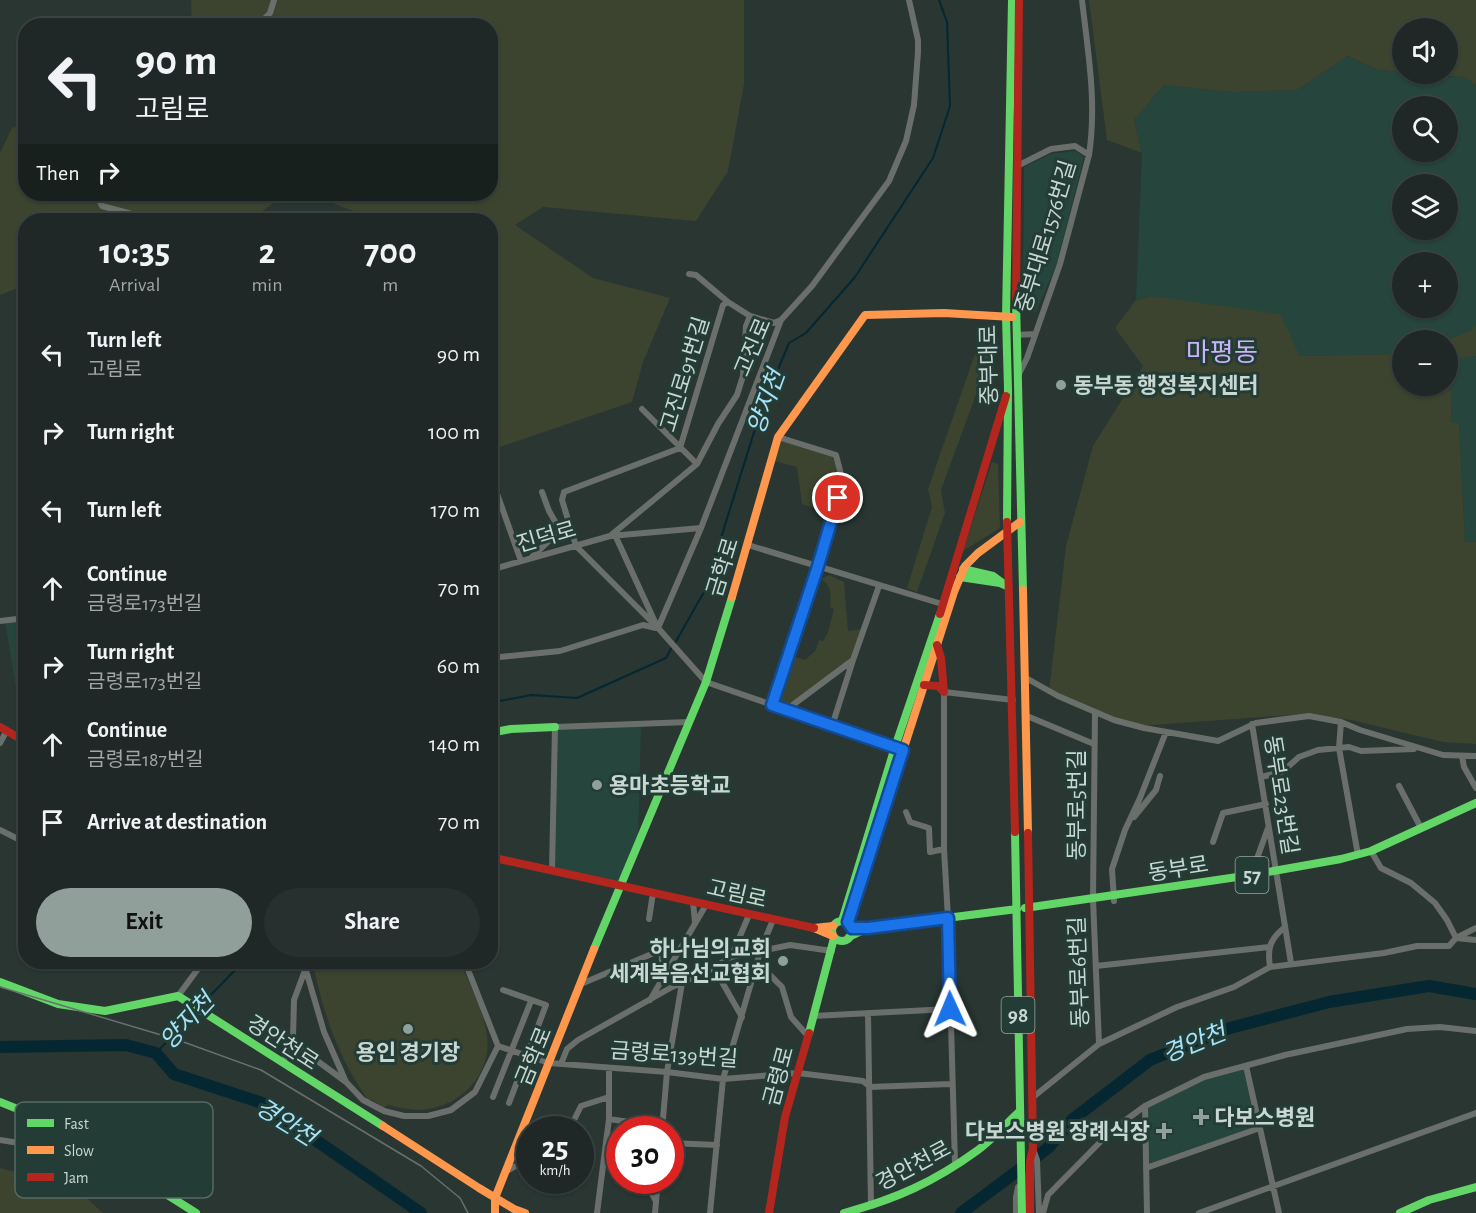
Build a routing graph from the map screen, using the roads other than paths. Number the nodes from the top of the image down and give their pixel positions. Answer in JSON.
{"nodes":[{"id":1,"x":274,"y":0,"type":"edge"},
{"id":2,"x":909,"y":0,"type":"edge"},
{"id":3,"x":1012,"y":0,"type":"edge"},
{"id":4,"x":1019,"y":0,"type":"edge"},
{"id":5,"x":1082,"y":0,"type":"edge"},
{"id":6,"x":265,"y":18,"type":"edge"},
{"id":7,"x":1089,"y":155,"type":"junction"},
{"id":8,"x":1017,"y":166,"type":"junction"},
{"id":9,"x":100,"y":201,"type":"edge"},
{"id":10,"x":128,"y":213,"type":"edge"},
{"id":11,"x":689,"y":274,"type":"dead end"},
{"id":12,"x":728,"y":302,"type":"junction"},
{"id":13,"x":750,"y":316,"type":"junction"},
{"id":14,"x":1006,"y":317,"type":"junction"},
{"id":15,"x":1016,"y":317,"type":"junction"},
{"id":16,"x":780,"y":320,"type":"junction"},
{"id":17,"x":1034,"y":334,"type":"junction"},
{"id":18,"x":1016,"y":335,"type":"junction"},
{"id":19,"x":1017,"y":379,"type":"junction"},
{"id":20,"x":1008,"y":389,"type":"junction"},
{"id":21,"x":642,"y":409,"type":"dead end"},
{"id":22,"x":778,"y":437,"type":"junction"},
{"id":23,"x":680,"y":448,"type":"junction"},
{"id":24,"x":698,"y":464,"type":"junction"},
{"id":25,"x":542,"y":492,"type":"dead end"},
{"id":26,"x":498,"y":500,"type":"edge"},
{"id":27,"x":1020,"y":522,"type":"junction"},
{"id":28,"x":701,"y":528,"type":"junction"},
{"id":29,"x":560,"y":530,"type":"junction"},
{"id":30,"x":1007,"y":532,"type":"junction"},
{"id":31,"x":573,"y":534,"type":"junction"},
{"id":32,"x":613,"y":536,"type":"junction"},
{"id":33,"x":576,"y":546,"type":"junction"},
{"id":34,"x":748,"y":546,"type":"junction"},
{"id":35,"x":531,"y":558,"type":"junction"},
{"id":36,"x":520,"y":561,"type":"junction"},
{"id":37,"x":818,"y":566,"type":"junction"},
{"id":38,"x":498,"y":567,"type":"edge"},
{"id":39,"x":962,"y":573,"type":"junction"},
{"id":40,"x":879,"y":586,"type":"junction"},
{"id":41,"x":1008,"y":587,"type":"junction"},
{"id":42,"x":942,"y":604,"type":"junction"},
{"id":43,"x":18,"y":618,"type":"edge"},
{"id":44,"x":0,"y":621,"type":"edge"},
{"id":45,"x":660,"y":631,"type":"junction"},
{"id":46,"x":937,"y":645,"type":"junction"},
{"id":47,"x":498,"y":657,"type":"edge"},
{"id":48,"x":853,"y":660,"type":"junction"},
{"id":49,"x":703,"y":678,"type":"junction"},
{"id":50,"x":1026,"y":678,"type":"junction"},
{"id":51,"x":924,"y":685,"type":"junction"},
{"id":52,"x":944,"y":692,"type":"junction"},
{"id":53,"x":1013,"y":700,"type":"junction"},
{"id":54,"x":772,"y":705,"type":"junction"},
{"id":55,"x":786,"y":710,"type":"junction"},
{"id":56,"x":1095,"y":712,"type":"junction"},
{"id":57,"x":1027,"y":716,"type":"junction"},
{"id":58,"x":689,"y":722,"type":"junction"},
{"id":59,"x":1341,"y":722,"type":"junction"},
{"id":60,"x":1252,"y":724,"type":"junction"},
{"id":61,"x":832,"y":726,"type":"junction"},
{"id":62,"x":555,"y":727,"type":"junction"},
{"id":63,"x":3,"y":730,"type":"edge"},
{"id":64,"x":498,"y":731,"type":"edge"},
{"id":65,"x":1166,"y":732,"type":"junction"},
{"id":66,"x":18,"y":738,"type":"edge"},
{"id":67,"x":0,"y":743,"type":"edge"},
{"id":68,"x":1094,"y":744,"type":"junction"},
{"id":69,"x":899,"y":748,"type":"junction"},
{"id":70,"x":1339,"y":748,"type":"junction"},
{"id":71,"x":1417,"y":748,"type":"junction"},
{"id":72,"x":1462,"y":756,"type":"junction"},
{"id":73,"x":1476,"y":756,"type":"edge"},
{"id":74,"x":1160,"y":776,"type":"dead end"},
{"id":75,"x":1261,"y":777,"type":"junction"},
{"id":76,"x":1399,"y":786,"type":"dead end"},
{"id":77,"x":1476,"y":788,"type":"edge"},
{"id":78,"x":1476,"y":803,"type":"edge"},
{"id":79,"x":1266,"y":804,"type":"junction"},
{"id":80,"x":906,"y":812,"type":"dead end"},
{"id":81,"x":1269,"y":826,"type":"junction"},
{"id":82,"x":1421,"y":828,"type":"junction"},
{"id":83,"x":0,"y":830,"type":"edge"},
{"id":84,"x":1125,"y":830,"type":"junction"},
{"id":85,"x":18,"y":839,"type":"edge"},
{"id":86,"x":1213,"y":842,"type":"dead end"},
{"id":87,"x":944,"y":849,"type":"junction"},
{"id":88,"x":1371,"y":851,"type":"junction"},
{"id":89,"x":1358,"y":855,"type":"junction"},
{"id":90,"x":498,"y":859,"type":"edge"},
{"id":91,"x":552,"y":870,"type":"junction"},
{"id":92,"x":1276,"y":872,"type":"junction"},
{"id":93,"x":1251,"y":875,"type":"junction"},
{"id":94,"x":620,"y":885,"type":"junction"},
{"id":95,"x":653,"y":893,"type":"junction"},
{"id":96,"x":1093,"y":899,"type":"junction"},
{"id":97,"x":1114,"y":899,"type":"junction"},
{"id":98,"x":693,"y":902,"type":"junction"},
{"id":99,"x":706,"y":905,"type":"junction"},
{"id":100,"x":1030,"y":907,"type":"junction"},
{"id":101,"x":1017,"y":909,"type":"junction"},
{"id":102,"x":749,"y":915,"type":"junction"},
{"id":103,"x":948,"y":918,"type":"junction"},
{"id":104,"x":649,"y":919,"type":"dead end"},
{"id":105,"x":773,"y":920,"type":"junction"},
{"id":106,"x":695,"y":922,"type":"junction"},
{"id":107,"x":847,"y":924,"type":"junction"},
{"id":108,"x":833,"y":926,"type":"junction"},
{"id":109,"x":1285,"y":927,"type":"junction"},
{"id":110,"x":814,"y":928,"type":"junction"},
{"id":111,"x":868,"y":928,"type":"junction"},
{"id":112,"x":1476,"y":928,"type":"edge"},
{"id":113,"x":834,"y":937,"type":"junction"},
{"id":114,"x":1456,"y":938,"type":"junction"},
{"id":115,"x":848,"y":939,"type":"junction"},
{"id":116,"x":1476,"y":940,"type":"edge"},
{"id":117,"x":1269,"y":946,"type":"junction"},
{"id":118,"x":761,"y":950,"type":"junction"},
{"id":119,"x":832,"y":951,"type":"junction"},
{"id":120,"x":731,"y":957,"type":"junction"},
{"id":121,"x":662,"y":961,"type":"dead end"},
{"id":122,"x":758,"y":963,"type":"junction"},
{"id":123,"x":1292,"y":963,"type":"junction"},
{"id":124,"x":1096,"y":966,"type":"junction"},
{"id":125,"x":1270,"y":967,"type":"junction"},
{"id":126,"x":714,"y":968,"type":"junction"},
{"id":127,"x":199,"y":969,"type":"edge"},
{"id":128,"x":305,"y":969,"type":"edge"},
{"id":129,"x":308,"y":969,"type":"edge"},
{"id":130,"x":468,"y":969,"type":"edge"},
{"id":131,"x":0,"y":982,"type":"edge"},
{"id":132,"x":682,"y":983,"type":"junction"},
{"id":133,"x":581,"y":984,"type":"junction"},
{"id":134,"x":503,"y":990,"type":"dead end"},
{"id":135,"x":181,"y":998,"type":"junction"},
{"id":136,"x":531,"y":1001,"type":"junction"},
{"id":137,"x":649,"y":1001,"type":"junction"},
{"id":138,"x":950,"y":1009,"type":"junction"},
{"id":139,"x":868,"y":1013,"type":"junction"},
{"id":140,"x":813,"y":1016,"type":"junction"},
{"id":141,"x":741,"y":1020,"type":"junction"},
{"id":142,"x":1476,"y":1031,"type":"edge"},
{"id":143,"x":807,"y":1035,"type":"junction"},
{"id":144,"x":293,"y":1038,"type":"junction"},
{"id":145,"x":1099,"y":1044,"type":"junction"},
{"id":146,"x":498,"y":1046,"type":"junction"},
{"id":147,"x":511,"y":1049,"type":"junction"},
{"id":148,"x":528,"y":1055,"type":"junction"},
{"id":149,"x":283,"y":1063,"type":"junction"},
{"id":150,"x":549,"y":1063,"type":"junction"},
{"id":151,"x":561,"y":1064,"type":"junction"},
{"id":152,"x":1246,"y":1066,"type":"junction"},
{"id":153,"x":609,"y":1068,"type":"junction"},
{"id":154,"x":667,"y":1072,"type":"junction"},
{"id":155,"x":798,"y":1073,"type":"junction"},
{"id":156,"x":723,"y":1079,"type":"junction"},
{"id":157,"x":346,"y":1082,"type":"junction"},
{"id":158,"x":951,"y":1084,"type":"junction"},
{"id":159,"x":870,"y":1087,"type":"junction"},
{"id":160,"x":493,"y":1097,"type":"dead end"},
{"id":161,"x":609,"y":1097,"type":"junction"},
{"id":162,"x":1031,"y":1098,"type":"junction"},
{"id":163,"x":0,"y":1102,"type":"edge"},
{"id":164,"x":509,"y":1103,"type":"dead end"},
{"id":165,"x":1145,"y":1106,"type":"junction"},
{"id":166,"x":15,"y":1108,"type":"edge"},
{"id":167,"x":1020,"y":1112,"type":"junction"},
{"id":168,"x":1476,"y":1113,"type":"edge"},
{"id":169,"x":576,"y":1116,"type":"edge"},
{"id":170,"x":609,"y":1116,"type":"edge"},
{"id":171,"x":663,"y":1116,"type":"edge"},
{"id":172,"x":1260,"y":1128,"type":"junction"},
{"id":173,"x":0,"y":1140,"type":"edge"},
{"id":174,"x":15,"y":1142,"type":"edge"},
{"id":175,"x":606,"y":1142,"type":"edge"},
{"id":176,"x":684,"y":1144,"type":"edge"},
{"id":177,"x":717,"y":1145,"type":"junction"},
{"id":178,"x":1033,"y":1149,"type":"junction"},
{"id":179,"x":954,"y":1164,"type":"junction"},
{"id":180,"x":516,"y":1166,"type":"edge"},
{"id":181,"x":1146,"y":1168,"type":"junction"},
{"id":182,"x":507,"y":1171,"type":"junction"},
{"id":183,"x":1273,"y":1187,"type":"junction"},
{"id":184,"x":1476,"y":1187,"type":"edge"},
{"id":185,"x":652,"y":1194,"type":"edge"},
{"id":186,"x":657,"y":1194,"type":"edge"},
{"id":187,"x":173,"y":1198,"type":"edge"},
{"id":188,"x":495,"y":1198,"type":"junction"},
{"id":189,"x":656,"y":1201,"type":"junction"},
{"id":190,"x":872,"y":1206,"type":"junction"},
{"id":191,"x":495,"y":1211,"type":"edge"},
{"id":192,"x":1023,"y":1212,"type":"edge"},
{"id":193,"x":196,"y":1213,"type":"edge"},
{"id":194,"x":525,"y":1213,"type":"edge"},
{"id":195,"x":597,"y":1213,"type":"edge"},
{"id":196,"x":655,"y":1213,"type":"edge"},
{"id":197,"x":710,"y":1213,"type":"edge"},
{"id":198,"x":769,"y":1213,"type":"edge"},
{"id":199,"x":844,"y":1213,"type":"edge"},
{"id":200,"x":1041,"y":1213,"type":"edge"},
{"id":201,"x":1147,"y":1213,"type":"edge"},
{"id":202,"x":1199,"y":1213,"type":"edge"},
{"id":203,"x":1280,"y":1213,"type":"edge"},
{"id":204,"x":1401,"y":1213,"type":"edge"}],
"edges":[{"from":1,"to":6,"type":"street"},
{"from":2,"to":16,"type":"street","name":"고진로"},
{"from":3,"to":14,"type":"main road","name":"중부대로"},
{"from":4,"to":8,"type":"main road","name":"중부대로"},
{"from":5,"to":7,"type":"street"},
{"from":7,"to":8,"type":"street","name":"중부대로1576번길"},
{"from":7,"to":17,"type":"street","name":"중부대로1576번길"},
{"from":8,"to":15,"type":"main road","name":"중부대로"},
{"from":9,"to":10,"type":"street"},
{"from":11,"to":12,"type":"street"},
{"from":12,"to":13,"type":"street","name":"고진로91번길"},
{"from":12,"to":23,"type":"street","name":"고진로91번길"},
{"from":13,"to":16,"type":"street"},
{"from":13,"to":24,"type":"street"},
{"from":14,"to":15,"type":"main road","name":"금학로"},
{"from":14,"to":20,"type":"main road","name":"중부대로"},
{"from":14,"to":22,"type":"main road","name":"금학로"},
{"from":15,"to":18,"type":"main road","name":"중부대로"},
{"from":16,"to":28,"type":"street","name":"고진로"},
{"from":17,"to":18,"type":"street"},
{"from":17,"to":19,"type":"street","name":"중부대로1576번길"},
{"from":18,"to":19,"type":"main road","name":"중부대로"},
{"from":19,"to":27,"type":"main road","name":"중부대로"},
{"from":20,"to":30,"type":"main road","name":"중부대로"},
{"from":20,"to":42,"type":"main road"},
{"from":21,"to":23,"type":"street"},
{"from":22,"to":34,"type":"main road","name":"금학로"},
{"from":22,"to":37,"type":"street"},
{"from":23,"to":24,"type":"street"},
{"from":23,"to":31,"type":"street"},
{"from":24,"to":32,"type":"street","name":"진덕로"},
{"from":25,"to":29,"type":"street"},
{"from":26,"to":36,"type":"street"},
{"from":27,"to":30,"type":"main road"},
{"from":27,"to":50,"type":"main road","name":"중부대로"},
{"from":28,"to":32,"type":"street","name":"진덕로"},
{"from":28,"to":45,"type":"street","name":"고진로"},
{"from":29,"to":31,"type":"street"},
{"from":29,"to":35,"type":"street"},
{"from":30,"to":39,"type":"main road"},
{"from":30,"to":41,"type":"main road","name":"중부대로"},
{"from":31,"to":33,"type":"street"},
{"from":32,"to":33,"type":"street","name":"진덕로"},
{"from":32,"to":45,"type":"street"},
{"from":33,"to":35,"type":"street","name":"진덕로"},
{"from":33,"to":45,"type":"street"},
{"from":34,"to":37,"type":"street"},
{"from":34,"to":49,"type":"main road","name":"금학로"},
{"from":35,"to":36,"type":"street","name":"진덕로"},
{"from":36,"to":38,"type":"street","name":"진덕로"},
{"from":37,"to":40,"type":"street"},
{"from":37,"to":54,"type":"street"},
{"from":39,"to":41,"type":"main road"},
{"from":39,"to":46,"type":"main road"},
{"from":40,"to":42,"type":"street"},
{"from":40,"to":48,"type":"street"},
{"from":41,"to":53,"type":"main road","name":"중부대로"},
{"from":42,"to":69,"type":"main road"},
{"from":43,"to":44,"type":"street"},
{"from":45,"to":47,"type":"street"},
{"from":45,"to":49,"type":"street"},
{"from":46,"to":51,"type":"main road"},
{"from":46,"to":52,"type":"main road"},
{"from":48,"to":55,"type":"street"},
{"from":48,"to":61,"type":"street"},
{"from":49,"to":54,"type":"street"},
{"from":49,"to":58,"type":"main road","name":"금학로"},
{"from":50,"to":56,"type":"street"},
{"from":50,"to":57,"type":"main road","name":"중부대로"},
{"from":51,"to":52,"type":"main road"},
{"from":51,"to":69,"type":"main road"},
{"from":52,"to":53,"type":"street"},
{"from":52,"to":87,"type":"street"},
{"from":53,"to":101,"type":"main road","name":"중부대로"},
{"from":54,"to":55,"type":"street"},
{"from":55,"to":61,"type":"street"},
{"from":56,"to":65,"type":"street"},
{"from":56,"to":68,"type":"street","name":"동부로5번길"},
{"from":57,"to":68,"type":"street"},
{"from":57,"to":100,"type":"main road","name":"중부대로"},
{"from":58,"to":62,"type":"street"},
{"from":58,"to":94,"type":"main road","name":"금학로"},
{"from":59,"to":60,"type":"street"},
{"from":59,"to":70,"type":"street"},
{"from":59,"to":71,"type":"street"},
{"from":60,"to":65,"type":"street"},
{"from":60,"to":75,"type":"street","name":"동부로23번길"},
{"from":61,"to":69,"type":"street"},
{"from":62,"to":64,"type":"main road"},
{"from":62,"to":91,"type":"street"},
{"from":63,"to":66,"type":"main road"},
{"from":63,"to":67,"type":"street"},
{"from":65,"to":84,"type":"street"},
{"from":68,"to":96,"type":"street","name":"동부로5번길"},
{"from":69,"to":107,"type":"main road"},
{"from":70,"to":71,"type":"street"},
{"from":70,"to":75,"type":"street"},
{"from":70,"to":89,"type":"street"},
{"from":71,"to":72,"type":"street"},
{"from":72,"to":73,"type":"street"},
{"from":72,"to":77,"type":"street"},
{"from":74,"to":84,"type":"street"},
{"from":75,"to":79,"type":"street","name":"동부로23번길"},
{"from":76,"to":82,"type":"street"},
{"from":78,"to":82,"type":"main road","name":"동부로","number":"57"},
{"from":79,"to":81,"type":"street","name":"동부로23번길"},
{"from":79,"to":86,"type":"street"},
{"from":80,"to":87,"type":"street"},
{"from":81,"to":92,"type":"street","name":"동부로23번길"},
{"from":81,"to":93,"type":"street"},
{"from":82,"to":88,"type":"main road","name":"동부로","number":"57"},
{"from":83,"to":85,"type":"street"},
{"from":84,"to":97,"type":"street"},
{"from":87,"to":103,"type":"street"},
{"from":88,"to":89,"type":"main road","name":"동부로","number":"57"},
{"from":88,"to":114,"type":"street"},
{"from":89,"to":92,"type":"main road","name":"동부로","number":"57"},
{"from":90,"to":91,"type":"main road","name":"고림로"},
{"from":91,"to":94,"type":"main road","name":"고림로"},
{"from":92,"to":93,"type":"main road","name":"동부로","number":"57"},
{"from":92,"to":109,"type":"street","name":"동부로23번길"},
{"from":93,"to":97,"type":"main road","name":"동부로","number":"57"},
{"from":94,"to":95,"type":"main road","name":"고림로"},
{"from":94,"to":133,"type":"main road","name":"금학로"},
{"from":95,"to":98,"type":"main road","name":"고림로"},
{"from":95,"to":104,"type":"street"},
{"from":96,"to":97,"type":"main road","name":"동부로","number":"57"},
{"from":96,"to":100,"type":"main road","name":"동부로","number":"57"},
{"from":96,"to":124,"type":"street","name":"동부로6번길"},
{"from":98,"to":99,"type":"main road","name":"고림로"},
{"from":98,"to":106,"type":"street"},
{"from":99,"to":102,"type":"main road","name":"고림로"},
{"from":99,"to":106,"type":"street"},
{"from":100,"to":101,"type":"main road","name":"동부로","number":"57"},
{"from":100,"to":162,"type":"main road","number":"98"},
{"from":101,"to":103,"type":"main road"},
{"from":101,"to":167,"type":"main road","number":"98"},
{"from":102,"to":105,"type":"main road","name":"고림로"},
{"from":102,"to":120,"type":"street"},
{"from":103,"to":111,"type":"main road"},
{"from":103,"to":138,"type":"street"},
{"from":105,"to":110,"type":"main road","name":"고림로"},
{"from":105,"to":118,"type":"street"},
{"from":106,"to":137,"type":"street"},
{"from":107,"to":108,"type":"main road"},
{"from":107,"to":111,"type":"main road"},
{"from":107,"to":115,"type":"main road"},
{"from":108,"to":110,"type":"main road","name":"고림로"},
{"from":108,"to":113,"type":"main road","name":"금령로"},
{"from":109,"to":117,"type":"street"},
{"from":109,"to":123,"type":"street","name":"동부로23번길"},
{"from":110,"to":113,"type":"main road","name":"고림로"},
{"from":111,"to":115,"type":"main road"},
{"from":112,"to":114,"type":"street"},
{"from":113,"to":115,"type":"main road","name":"고림로"},
{"from":113,"to":119,"type":"main road","name":"금령로"},
{"from":114,"to":116,"type":"street"},
{"from":114,"to":123,"type":"street"},
{"from":115,"to":119,"type":"main road"},
{"from":117,"to":124,"type":"street"},
{"from":117,"to":125,"type":"street"},
{"from":118,"to":119,"type":"street"},
{"from":118,"to":120,"type":"street"},
{"from":118,"to":122,"type":"street"},
{"from":119,"to":140,"type":"main road","name":"금령로"},
{"from":120,"to":126,"type":"street"},
{"from":121,"to":133,"type":"street"},
{"from":122,"to":141,"type":"street"},
{"from":122,"to":143,"type":"street"},
{"from":123,"to":125,"type":"street"},
{"from":124,"to":145,"type":"street","name":"동부로6번길"},
{"from":125,"to":145,"type":"street"},
{"from":126,"to":132,"type":"street"},
{"from":126,"to":141,"type":"street"},
{"from":127,"to":135,"type":"street"},
{"from":128,"to":144,"type":"street"},
{"from":129,"to":157,"type":"street"},
{"from":130,"to":146,"type":"street"},
{"from":131,"to":135,"type":"main road"},
{"from":132,"to":137,"type":"street"},
{"from":132,"to":154,"type":"street"},
{"from":133,"to":150,"type":"main road","name":"금학로"},
{"from":134,"to":136,"type":"street"},
{"from":135,"to":149,"type":"main road","name":"경안천로"},
{"from":136,"to":147,"type":"street"},
{"from":136,"to":148,"type":"street"},
{"from":137,"to":151,"type":"street"},
{"from":138,"to":139,"type":"street"},
{"from":138,"to":158,"type":"street"},
{"from":139,"to":140,"type":"street"},
{"from":139,"to":159,"type":"street"},
{"from":140,"to":143,"type":"main road","name":"금령로"},
{"from":141,"to":156,"type":"street"},
{"from":142,"to":152,"type":"street"},
{"from":143,"to":155,"type":"main road","name":"금령로"},
{"from":144,"to":149,"type":"street"},
{"from":144,"to":157,"type":"street"},
{"from":145,"to":162,"type":"street"},
{"from":146,"to":147,"type":"street","name":"금령로139번길"},
{"from":146,"to":157,"type":"street"},
{"from":147,"to":148,"type":"street","name":"금령로139번길"},
{"from":147,"to":160,"type":"street"},
{"from":148,"to":150,"type":"street","name":"금령로139번길"},
{"from":148,"to":164,"type":"street"},
{"from":149,"to":188,"type":"main road","name":"경안천로"},
{"from":150,"to":151,"type":"street","name":"금령로139번길"},
{"from":150,"to":182,"type":"main road","name":"금학로"},
{"from":151,"to":153,"type":"street","name":"금령로139번길"},
{"from":152,"to":165,"type":"street"},
{"from":152,"to":172,"type":"street"},
{"from":153,"to":154,"type":"street","name":"금령로139번길"},
{"from":153,"to":161,"type":"street"},
{"from":154,"to":156,"type":"street","name":"금령로139번길"},
{"from":154,"to":171,"type":"street"},
{"from":155,"to":156,"type":"street","name":"금령로139번길"},
{"from":155,"to":159,"type":"street","name":"금령로139번길"},
{"from":155,"to":198,"type":"main road","name":"금령로"},
{"from":156,"to":177,"type":"street"},
{"from":158,"to":159,"type":"street","name":"금령로139번길"},
{"from":158,"to":179,"type":"street"},
{"from":159,"to":190,"type":"street"},
{"from":161,"to":169,"type":"street"},
{"from":161,"to":170,"type":"street"},
{"from":162,"to":178,"type":"main road","number":"98"},
{"from":163,"to":166,"type":"main road"},
{"from":165,"to":181,"type":"street"},
{"from":165,"to":200,"type":"street"},
{"from":167,"to":179,"type":"main road","name":"경안천로"},
{"from":167,"to":192,"type":"main road","number":"98"},
{"from":168,"to":183,"type":"street"},
{"from":172,"to":181,"type":"street"},
{"from":172,"to":183,"type":"street"},
{"from":173,"to":174,"type":"street"},
{"from":175,"to":195,"type":"street"},
{"from":176,"to":177,"type":"street"},
{"from":177,"to":197,"type":"street"},
{"from":178,"to":192,"type":"main road","number":"98"},
{"from":178,"to":200,"type":"street"},
{"from":179,"to":190,"type":"main road","name":"경안천로"},
{"from":180,"to":182,"type":"street"},
{"from":181,"to":201,"type":"street"},
{"from":182,"to":188,"type":"main road","name":"금학로"},
{"from":183,"to":202,"type":"street"},
{"from":183,"to":203,"type":"street"},
{"from":184,"to":204,"type":"main road"},
{"from":185,"to":189,"type":"street"},
{"from":186,"to":189,"type":"street"},
{"from":187,"to":193,"type":"main road"},
{"from":188,"to":191,"type":"main road","name":"금학로"},
{"from":188,"to":194,"type":"main road","name":"경안천로"},
{"from":189,"to":196,"type":"street"},
{"from":190,"to":199,"type":"main road","name":"경안천로"}]}
